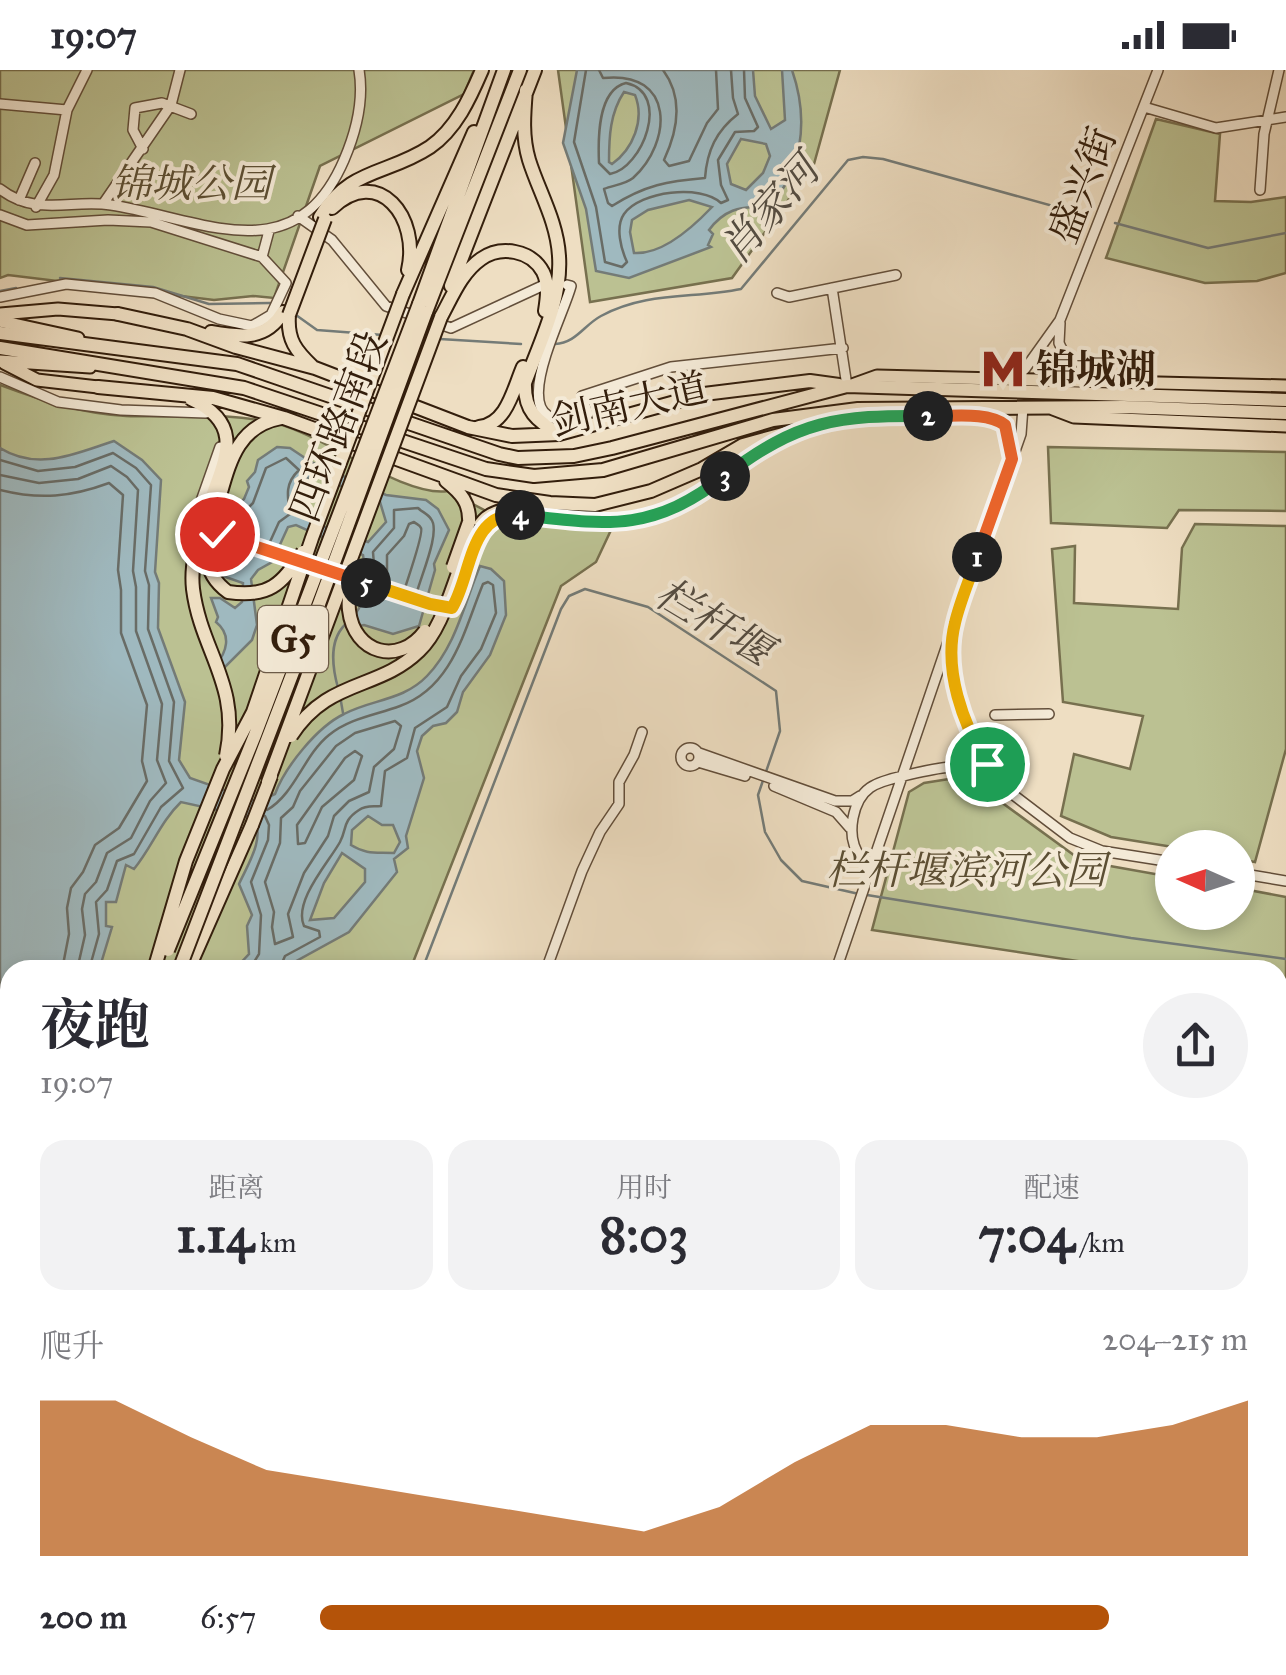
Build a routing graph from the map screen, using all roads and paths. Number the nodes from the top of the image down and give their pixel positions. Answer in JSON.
{"nodes":[{"id":1,"x":87,"y":70,"type":"edge"},
{"id":2,"x":180,"y":70,"type":"edge"},
{"id":3,"x":358,"y":70,"type":"edge"},
{"id":4,"x":482,"y":70,"type":"edge"},
{"id":5,"x":503,"y":70,"type":"edge"},
{"id":6,"x":520,"y":70,"type":"edge"},
{"id":7,"x":535,"y":70,"type":"edge"},
{"id":8,"x":1158,"y":70,"type":"edge"},
{"id":9,"x":1279,"y":70,"type":"edge"},
{"id":10,"x":526,"y":90,"type":"junction"},
{"id":11,"x":0,"y":104,"type":"edge"},
{"id":12,"x":171,"y":106,"type":"junction"},
{"id":13,"x":1144,"y":106,"type":"junction"},
{"id":14,"x":67,"y":110,"type":"junction"},
{"id":15,"x":191,"y":114,"type":"dead end"},
{"id":16,"x":1286,"y":117,"type":"edge"},
{"id":17,"x":1268,"y":120,"type":"junction"},
{"id":18,"x":144,"y":149,"type":"junction"},
{"id":19,"x":35,"y":163,"type":"dead end"},
{"id":20,"x":0,"y":190,"type":"edge"},
{"id":21,"x":1260,"y":190,"type":"dead end"},
{"id":22,"x":19,"y":200,"type":"junction"},
{"id":23,"x":103,"y":204,"type":"junction"},
{"id":24,"x":36,"y":207,"type":"junction"},
{"id":25,"x":0,"y":215,"type":"edge"},
{"id":26,"x":298,"y":216,"type":"junction"},
{"id":27,"x":323,"y":218,"type":"junction"},
{"id":28,"x":269,"y":231,"type":"junction"},
{"id":29,"x":262,"y":258,"type":"junction"},
{"id":30,"x":896,"y":275,"type":"dead end"},
{"id":31,"x":544,"y":285,"type":"dead end"},
{"id":32,"x":567,"y":285,"type":"dead end"},
{"id":33,"x":832,"y":288,"type":"junction"},
{"id":34,"x":776,"y":292,"type":"dead end"},
{"id":35,"x":403,"y":294,"type":"junction"},
{"id":36,"x":0,"y":296,"type":"edge"},
{"id":37,"x":422,"y":308,"type":"junction"},
{"id":38,"x":281,"y":309,"type":"junction"},
{"id":39,"x":118,"y":314,"type":"joint"},
{"id":40,"x":0,"y":317,"type":"edge"},
{"id":41,"x":441,"y":317,"type":"junction"},
{"id":42,"x":1060,"y":320,"type":"junction"},
{"id":43,"x":186,"y":329,"type":"junction"},
{"id":44,"x":0,"y":333,"type":"edge"},
{"id":45,"x":0,"y":348,"type":"edge"},
{"id":46,"x":121,"y":348,"type":"junction"},
{"id":47,"x":843,"y":348,"type":"junction"},
{"id":48,"x":0,"y":361,"type":"edge"},
{"id":49,"x":116,"y":367,"type":"junction"},
{"id":50,"x":314,"y":368,"type":"junction"},
{"id":51,"x":0,"y":377,"type":"edge"},
{"id":52,"x":1012,"y":378,"type":"junction"},
{"id":53,"x":1076,"y":380,"type":"junction"},
{"id":54,"x":847,"y":386,"type":"junction"},
{"id":55,"x":1286,"y":386,"type":"edge"},
{"id":56,"x":98,"y":387,"type":"joint"},
{"id":57,"x":179,"y":394,"type":"junction"},
{"id":58,"x":1286,"y":400,"type":"edge"},
{"id":59,"x":1023,"y":407,"type":"junction"},
{"id":60,"x":1053,"y":409,"type":"junction"},
{"id":61,"x":1286,"y":413,"type":"edge"},
{"id":62,"x":284,"y":418,"type":"junction"},
{"id":63,"x":1286,"y":426,"type":"edge"},
{"id":64,"x":809,"y":427,"type":"junction"},
{"id":65,"x":468,"y":428,"type":"junction"},
{"id":66,"x":559,"y":434,"type":"junction"},
{"id":67,"x":1012,"y":459,"type":"junction"},
{"id":68,"x":436,"y":474,"type":"junction"},
{"id":69,"x":550,"y":502,"type":"junction"},
{"id":70,"x":211,"y":513,"type":"junction"},
{"id":71,"x":362,"y":535,"type":"junction"},
{"id":72,"x":312,"y":538,"type":"junction"},
{"id":73,"x":954,"y":625,"type":"junction"},
{"id":74,"x":1049,"y":714,"type":"dead end"},
{"id":75,"x":995,"y":715,"type":"dead end"},
{"id":76,"x":642,"y":732,"type":"dead end"},
{"id":77,"x":698,"y":758,"type":"dead end"},
{"id":78,"x":990,"y":768,"type":"junction"},
{"id":79,"x":223,"y":769,"type":"junction"},
{"id":80,"x":901,"y":776,"type":"junction"},
{"id":81,"x":268,"y":782,"type":"junction"},
{"id":82,"x":777,"y":784,"type":"junction"},
{"id":83,"x":862,"y":794,"type":"junction"},
{"id":84,"x":851,"y":831,"type":"junction"},
{"id":85,"x":1155,"y":859,"type":"edge"},
{"id":86,"x":868,"y":874,"type":"junction"},
{"id":87,"x":1255,"y":876,"type":"edge"},
{"id":88,"x":1286,"y":881,"type":"edge"},
{"id":89,"x":160,"y":960,"type":"edge"},
{"id":90,"x":161,"y":960,"type":"edge"},
{"id":91,"x":183,"y":960,"type":"edge"},
{"id":92,"x":192,"y":960,"type":"edge"},
{"id":93,"x":550,"y":960,"type":"edge"},
{"id":94,"x":839,"y":960,"type":"edge"}],
"edges":[{"from":1,"to":14,"type":"street"},
{"from":2,"to":12,"type":"street"},
{"from":3,"to":26,"type":"street"},
{"from":4,"to":27,"type":"highway"},
{"from":5,"to":35,"type":"highway"},
{"from":5,"to":37,"type":"highway","name":"四环路南段","number":"G5"},
{"from":6,"to":37,"type":"highway","name":"四环路南段","number":"G5"},
{"from":7,"to":10,"type":"highway"},
{"from":8,"to":13,"type":"street","name":"盛兴街"},
{"from":9,"to":17,"type":"street"},
{"from":10,"to":41,"type":"highway"},
{"from":10,"to":66,"type":"highway"},
{"from":11,"to":14,"type":"street"},
{"from":12,"to":15,"type":"street"},
{"from":12,"to":18,"type":"street"},
{"from":12,"to":18,"type":"street"},
{"from":13,"to":17,"type":"street"},
{"from":13,"to":42,"type":"street","name":"盛兴街"},
{"from":14,"to":24,"type":"street"},
{"from":16,"to":17,"type":"street"},
{"from":17,"to":21,"type":"street"},
{"from":18,"to":23,"type":"street"},
{"from":19,"to":22,"type":"street"},
{"from":20,"to":22,"type":"street"},
{"from":22,"to":24,"type":"street"},
{"from":23,"to":24,"type":"street"},
{"from":23,"to":28,"type":"street"},
{"from":25,"to":29,"type":"street"},
{"from":26,"to":28,"type":"street"},
{"from":26,"to":31,"type":"street"},
{"from":27,"to":35,"type":"highway"},
{"from":27,"to":38,"type":"highway","bridge":true},
{"from":28,"to":29,"type":"street"},
{"from":29,"to":38,"type":"street"},
{"from":30,"to":33,"type":"street"},
{"from":32,"to":47,"type":"street"},
{"from":33,"to":34,"type":"street"},
{"from":33,"to":47,"type":"street"},
{"from":35,"to":72,"type":"highway","bridge":true},
{"from":36,"to":38,"type":"street"},
{"from":37,"to":90,"type":"highway","name":"四环路南段","number":"G5","bridge":true},
{"from":37,"to":91,"type":"highway","name":"四环路南段","number":"G5","bridge":true},
{"from":38,"to":43,"type":"highway"},
{"from":38,"to":50,"type":"highway"},
{"from":39,"to":40,"type":"main road"},
{"from":39,"to":43,"type":"highway"},
{"from":40,"to":46,"type":"main road"},
{"from":41,"to":65,"type":"highway"},
{"from":41,"to":71,"type":"highway","bridge":true},
{"from":42,"to":52,"type":"street","name":"盛兴街"},
{"from":42,"to":53,"type":"street"},
{"from":43,"to":50,"type":"highway"},
{"from":44,"to":46,"type":"highway","name":"剑南大道"},
{"from":45,"to":49,"type":"highway","name":"剑南大道"},
{"from":46,"to":54,"type":"highway","name":"剑南大道"},
{"from":47,"to":54,"type":"street"},
{"from":48,"to":49,"type":"main road"},
{"from":48,"to":56,"type":"main road"},
{"from":49,"to":59,"type":"highway","name":"剑南大道"},
{"from":50,"to":65,"type":"highway"},
{"from":51,"to":64,"type":"street"},
{"from":52,"to":53,"type":"main road"},
{"from":52,"to":54,"type":"main road"},
{"from":53,"to":55,"type":"main road"},
{"from":54,"to":58,"type":"highway","name":"剑南大道"},
{"from":54,"to":66,"type":"highway"},
{"from":56,"to":57,"type":"highway"},
{"from":57,"to":62,"type":"highway"},
{"from":57,"to":70,"type":"highway"},
{"from":59,"to":60,"type":"highway","name":"剑南大道"},
{"from":59,"to":67,"type":"street"},
{"from":60,"to":61,"type":"highway","name":"剑南大道"},
{"from":60,"to":63,"type":"main road"},
{"from":62,"to":68,"type":"highway"},
{"from":62,"to":70,"type":"highway"},
{"from":64,"to":67,"type":"street"},
{"from":64,"to":69,"type":"highway"},
{"from":65,"to":66,"type":"highway"},
{"from":67,"to":73,"type":"street"},
{"from":68,"to":69,"type":"highway"},
{"from":68,"to":71,"type":"highway","bridge":true},
{"from":69,"to":81,"type":"highway","bridge":true},
{"from":70,"to":72,"type":"highway","bridge":true},
{"from":70,"to":79,"type":"highway","bridge":true},
{"from":71,"to":81,"type":"highway","bridge":true},
{"from":72,"to":79,"type":"highway","bridge":true},
{"from":73,"to":78,"type":"street"},
{"from":73,"to":80,"type":"street"},
{"from":74,"to":75,"type":"street"},
{"from":76,"to":93,"type":"street"},
{"from":77,"to":82,"type":"street"},
{"from":78,"to":80,"type":"street"},
{"from":78,"to":85,"type":"street"},
{"from":79,"to":89,"type":"highway","bridge":true},
{"from":80,"to":83,"type":"street"},
{"from":80,"to":86,"type":"street"},
{"from":81,"to":92,"type":"highway","bridge":true},
{"from":82,"to":83,"type":"street"},
{"from":82,"to":84,"type":"street"},
{"from":83,"to":84,"type":"street"},
{"from":84,"to":86,"type":"street"},
{"from":86,"to":94,"type":"street"},
{"from":87,"to":88,"type":"street"}]}
